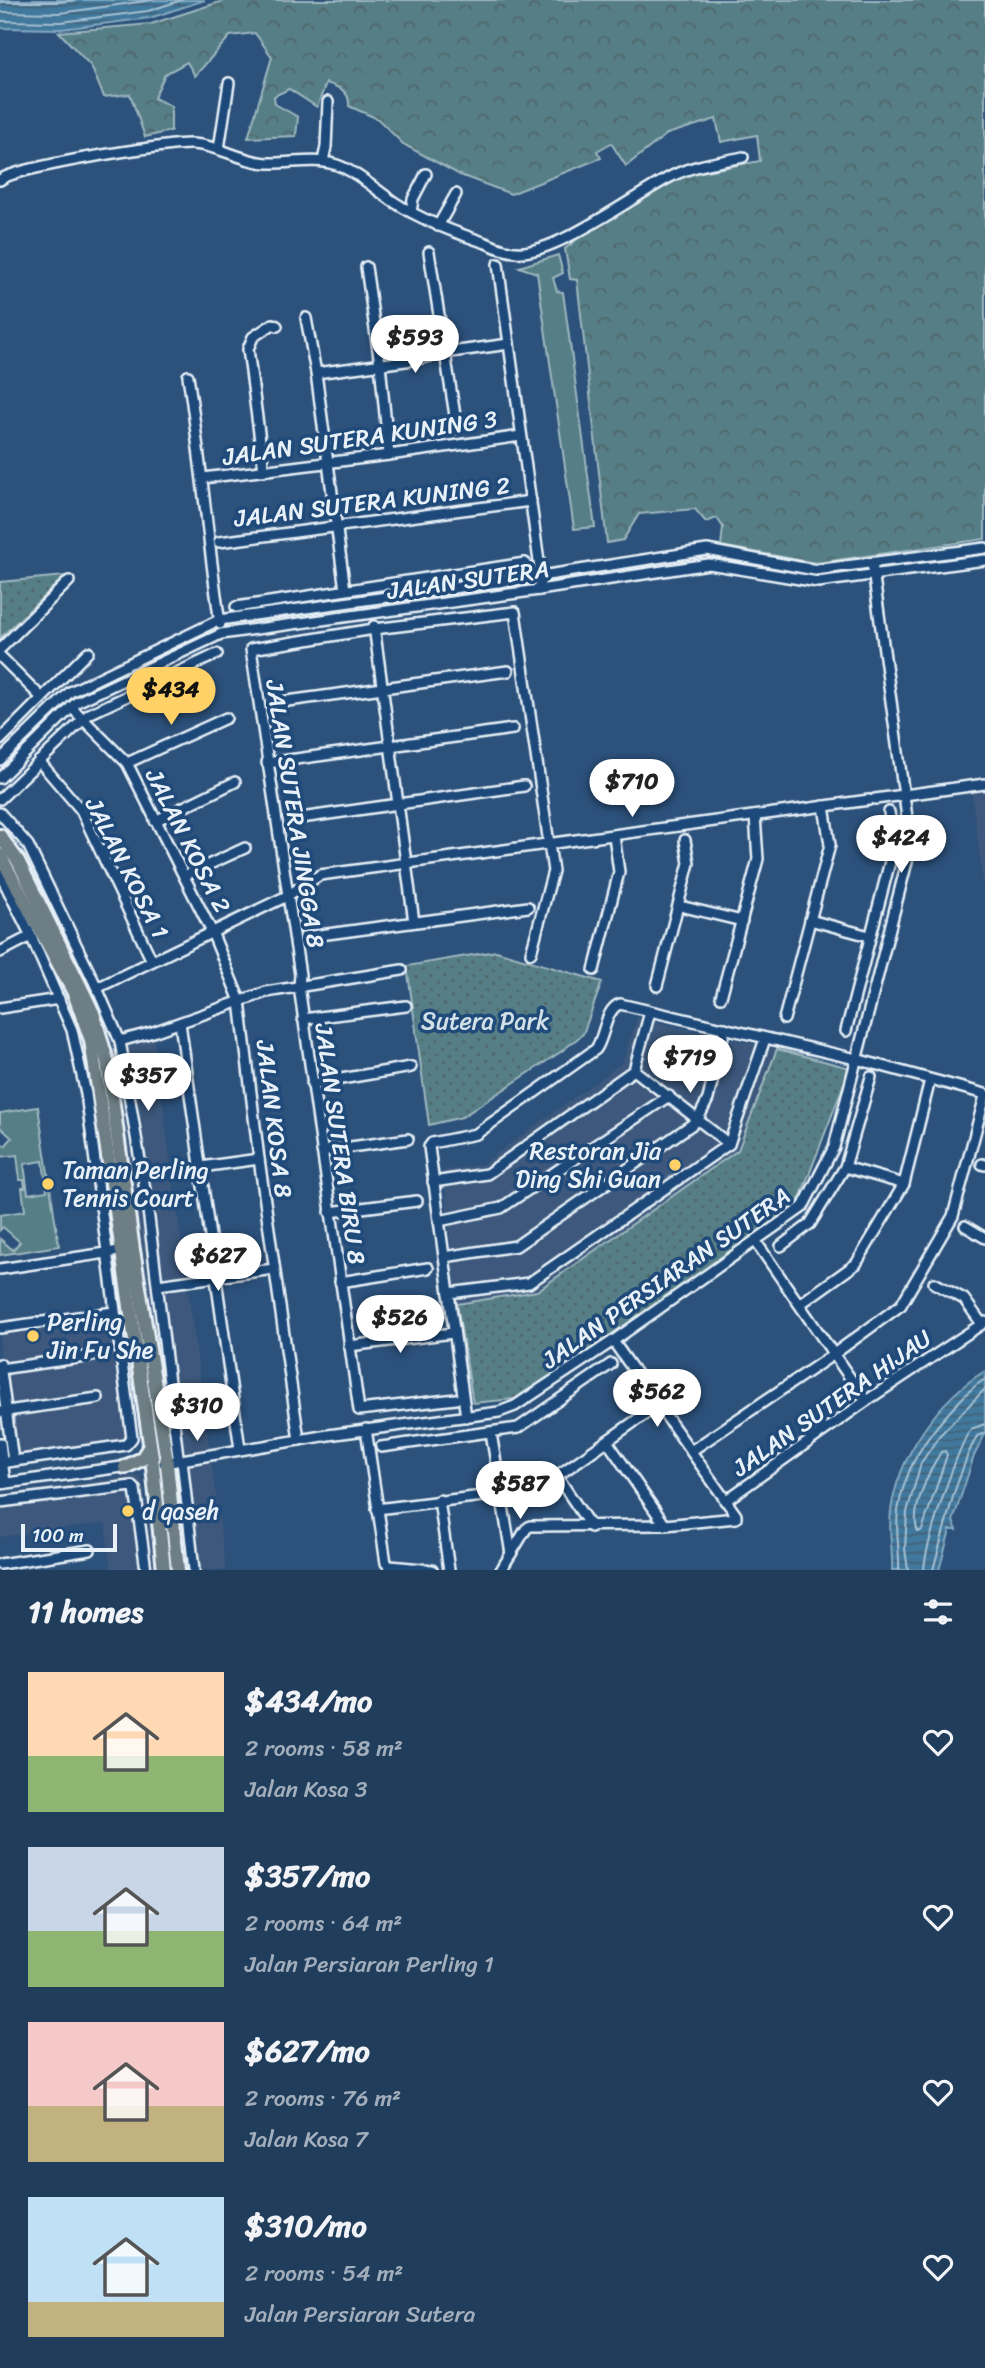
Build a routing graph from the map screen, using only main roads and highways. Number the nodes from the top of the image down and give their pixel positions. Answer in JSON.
{"nodes":[{"id":1,"x":0,"y":836,"type":"edge"},
{"id":2,"x":0,"y":855,"type":"edge"},
{"id":3,"x":127,"y":1250,"type":"junction"},
{"id":4,"x":150,"y":1458,"type":"junction"},
{"id":5,"x":154,"y":1481,"type":"junction"},
{"id":6,"x":164,"y":1570,"type":"edge"},
{"id":7,"x":178,"y":1570,"type":"edge"}],
"edges":[{"from":1,"to":3,"type":"main road"},
{"from":2,"to":3,"type":"main road"},
{"from":3,"to":4,"type":"main road"},
{"from":3,"to":7,"type":"main road"},
{"from":4,"to":5,"type":"main road"},
{"from":4,"to":5,"type":"main road"},
{"from":5,"to":6,"type":"main road"}]}
